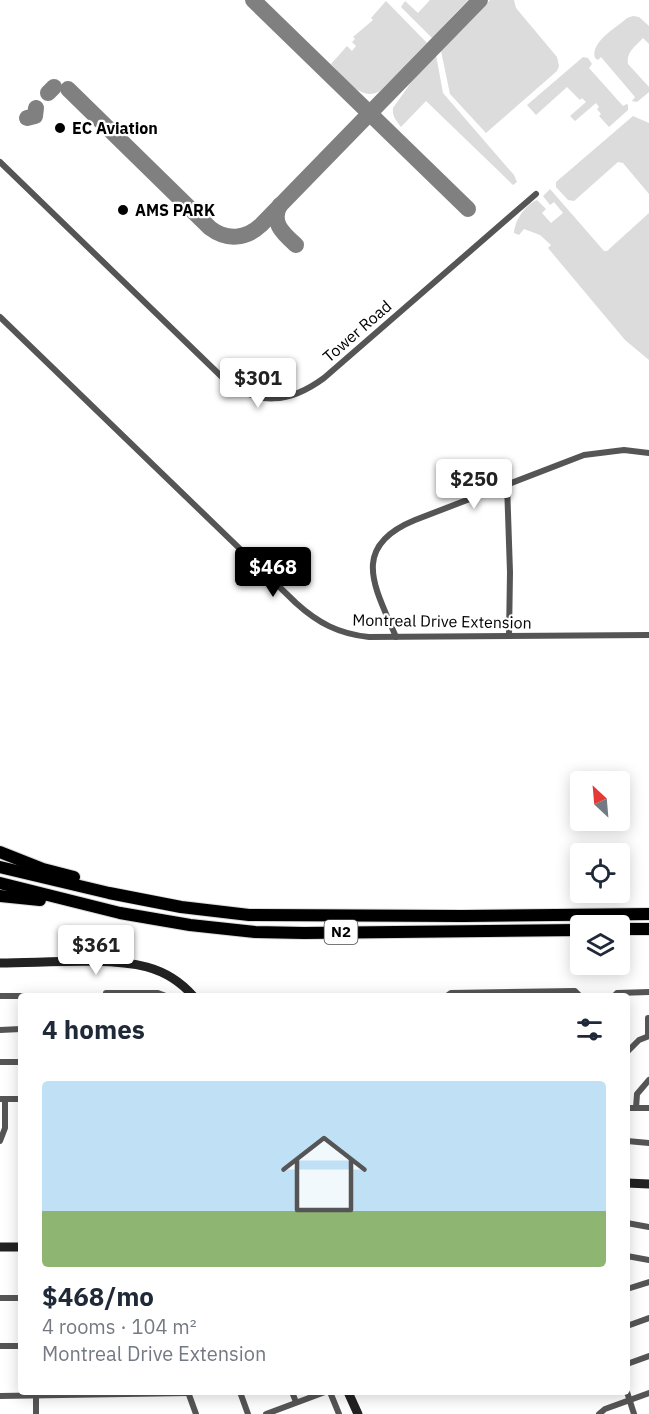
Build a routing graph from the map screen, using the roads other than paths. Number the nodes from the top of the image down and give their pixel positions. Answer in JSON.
{"nodes":[{"id":1,"x":0,"y":162,"type":"edge"},
{"id":2,"x":536,"y":194,"type":"dead end"},
{"id":3,"x":0,"y":317,"type":"edge"},
{"id":4,"x":649,"y":453,"type":"edge"},
{"id":5,"x":507,"y":484,"type":"junction"},
{"id":6,"x":649,"y":635,"type":"edge"},
{"id":7,"x":509,"y":636,"type":"junction"},
{"id":8,"x":396,"y":637,"type":"junction"},
{"id":9,"x":0,"y":852,"type":"edge"},
{"id":10,"x":0,"y":867,"type":"edge"},
{"id":11,"x":0,"y":883,"type":"edge"},
{"id":12,"x":0,"y":896,"type":"edge"},
{"id":13,"x":181,"y":907,"type":"junction"},
{"id":14,"x":104,"y":909,"type":"junction"},
{"id":15,"x":649,"y":914,"type":"edge"},
{"id":16,"x":630,"y":929,"type":"edge"},
{"id":17,"x":649,"y":929,"type":"edge"},
{"id":18,"x":570,"y":930,"type":"edge"},
{"id":19,"x":0,"y":963,"type":"edge"},
{"id":20,"x":105,"y":991,"type":"edge"},
{"id":21,"x":122,"y":993,"type":"edge"},
{"id":22,"x":189,"y":993,"type":"edge"},
{"id":23,"x":557,"y":993,"type":"edge"},
{"id":24,"x":578,"y":993,"type":"edge"},
{"id":25,"x":630,"y":993,"type":"edge"},
{"id":26,"x":649,"y":993,"type":"edge"},
{"id":27,"x":0,"y":996,"type":"edge"},
{"id":28,"x":18,"y":996,"type":"edge"},
{"id":29,"x":648,"y":1018,"type":"edge"},
{"id":30,"x":18,"y":1029,"type":"edge"},
{"id":31,"x":0,"y":1030,"type":"edge"},
{"id":32,"x":649,"y":1036,"type":"edge"},
{"id":33,"x":630,"y":1043,"type":"edge"},
{"id":34,"x":633,"y":1046,"type":"junction"},
{"id":35,"x":630,"y":1049,"type":"edge"},
{"id":36,"x":0,"y":1062,"type":"edge"},
{"id":37,"x":18,"y":1062,"type":"edge"},
{"id":38,"x":649,"y":1080,"type":"edge"},
{"id":39,"x":3,"y":1099,"type":"edge"},
{"id":40,"x":630,"y":1108,"type":"edge"},
{"id":41,"x":636,"y":1108,"type":"junction"},
{"id":42,"x":649,"y":1108,"type":"edge"},
{"id":43,"x":2,"y":1133,"type":"edge"},
{"id":44,"x":0,"y":1141,"type":"edge"},
{"id":45,"x":630,"y":1142,"type":"edge"},
{"id":46,"x":649,"y":1143,"type":"edge"},
{"id":47,"x":630,"y":1183,"type":"edge"},
{"id":48,"x":649,"y":1184,"type":"edge"},
{"id":49,"x":630,"y":1223,"type":"edge"},
{"id":50,"x":649,"y":1227,"type":"edge"},
{"id":51,"x":0,"y":1247,"type":"edge"},
{"id":52,"x":18,"y":1247,"type":"edge"},
{"id":53,"x":630,"y":1257,"type":"edge"},
{"id":54,"x":649,"y":1260,"type":"edge"},
{"id":55,"x":649,"y":1281,"type":"edge"},
{"id":56,"x":630,"y":1288,"type":"edge"},
{"id":57,"x":0,"y":1298,"type":"edge"},
{"id":58,"x":18,"y":1298,"type":"edge"},
{"id":59,"x":649,"y":1318,"type":"edge"},
{"id":60,"x":630,"y":1325,"type":"edge"},
{"id":61,"x":0,"y":1346,"type":"edge"},
{"id":62,"x":18,"y":1346,"type":"edge"},
{"id":63,"x":649,"y":1356,"type":"edge"},
{"id":64,"x":630,"y":1363,"type":"edge"},
{"id":65,"x":649,"y":1393,"type":"edge"},
{"id":66,"x":18,"y":1394,"type":"edge"},
{"id":67,"x":36,"y":1395,"type":"edge"},
{"id":68,"x":190,"y":1395,"type":"edge"},
{"id":69,"x":241,"y":1395,"type":"edge"},
{"id":70,"x":293,"y":1395,"type":"edge"},
{"id":71,"x":316,"y":1395,"type":"edge"},
{"id":72,"x":331,"y":1395,"type":"edge"},
{"id":73,"x":349,"y":1395,"type":"edge"},
{"id":74,"x":628,"y":1395,"type":"edge"},
{"id":75,"x":0,"y":1396,"type":"edge"},
{"id":76,"x":629,"y":1399,"type":"junction"},
{"id":77,"x":296,"y":1402,"type":"junction"},
{"id":78,"x":601,"y":1412,"type":"edge"},
{"id":79,"x":36,"y":1414,"type":"edge"},
{"id":80,"x":196,"y":1414,"type":"edge"},
{"id":81,"x":248,"y":1414,"type":"edge"},
{"id":82,"x":266,"y":1414,"type":"edge"},
{"id":83,"x":339,"y":1414,"type":"edge"},
{"id":84,"x":358,"y":1414,"type":"edge"},
{"id":85,"x":634,"y":1414,"type":"edge"}],
"edges":[{"from":1,"to":2,"type":"street","name":"Tower Road"},
{"from":3,"to":8,"type":"street","name":"Montreal Drive Extension"},
{"from":4,"to":5,"type":"street"},
{"from":5,"to":7,"type":"street"},
{"from":5,"to":8,"type":"street"},
{"from":6,"to":7,"type":"street","name":"Montreal Drive Extension"},
{"from":7,"to":8,"type":"street","name":"Montreal Drive Extension"},
{"from":9,"to":13,"type":"highway"},
{"from":10,"to":13,"type":"highway","number":"N2"},
{"from":11,"to":14,"type":"highway","number":"N2"},
{"from":12,"to":14,"type":"highway"},
{"from":13,"to":15,"type":"highway","number":"N2"},
{"from":14,"to":18,"type":"highway","number":"N2"},
{"from":16,"to":17,"type":"highway"},
{"from":19,"to":22,"type":"main road"},
{"from":20,"to":21,"type":"street"},
{"from":23,"to":24,"type":"street"},
{"from":25,"to":26,"type":"street"},
{"from":27,"to":28,"type":"street"},
{"from":29,"to":32,"type":"street"},
{"from":30,"to":31,"type":"street"},
{"from":32,"to":34,"type":"street"},
{"from":33,"to":34,"type":"street"},
{"from":34,"to":35,"type":"street"},
{"from":36,"to":37,"type":"street"},
{"from":38,"to":41,"type":"street"},
{"from":39,"to":43,"type":"street"},
{"from":40,"to":41,"type":"street"},
{"from":41,"to":42,"type":"street"},
{"from":43,"to":44,"type":"street"},
{"from":45,"to":46,"type":"street"},
{"from":47,"to":48,"type":"main road"},
{"from":49,"to":50,"type":"street"},
{"from":51,"to":52,"type":"main road"},
{"from":53,"to":54,"type":"street"},
{"from":55,"to":56,"type":"street"},
{"from":57,"to":58,"type":"street"},
{"from":59,"to":60,"type":"street"},
{"from":61,"to":62,"type":"street"},
{"from":63,"to":64,"type":"street"},
{"from":65,"to":76,"type":"street"},
{"from":66,"to":75,"type":"street"},
{"from":67,"to":79,"type":"street"},
{"from":68,"to":80,"type":"street"},
{"from":69,"to":81,"type":"street"},
{"from":70,"to":77,"type":"street"},
{"from":71,"to":77,"type":"street"},
{"from":72,"to":83,"type":"street"},
{"from":73,"to":84,"type":"main road"},
{"from":74,"to":76,"type":"street"},
{"from":76,"to":78,"type":"street"},
{"from":76,"to":85,"type":"street"},
{"from":77,"to":82,"type":"street"}]}
